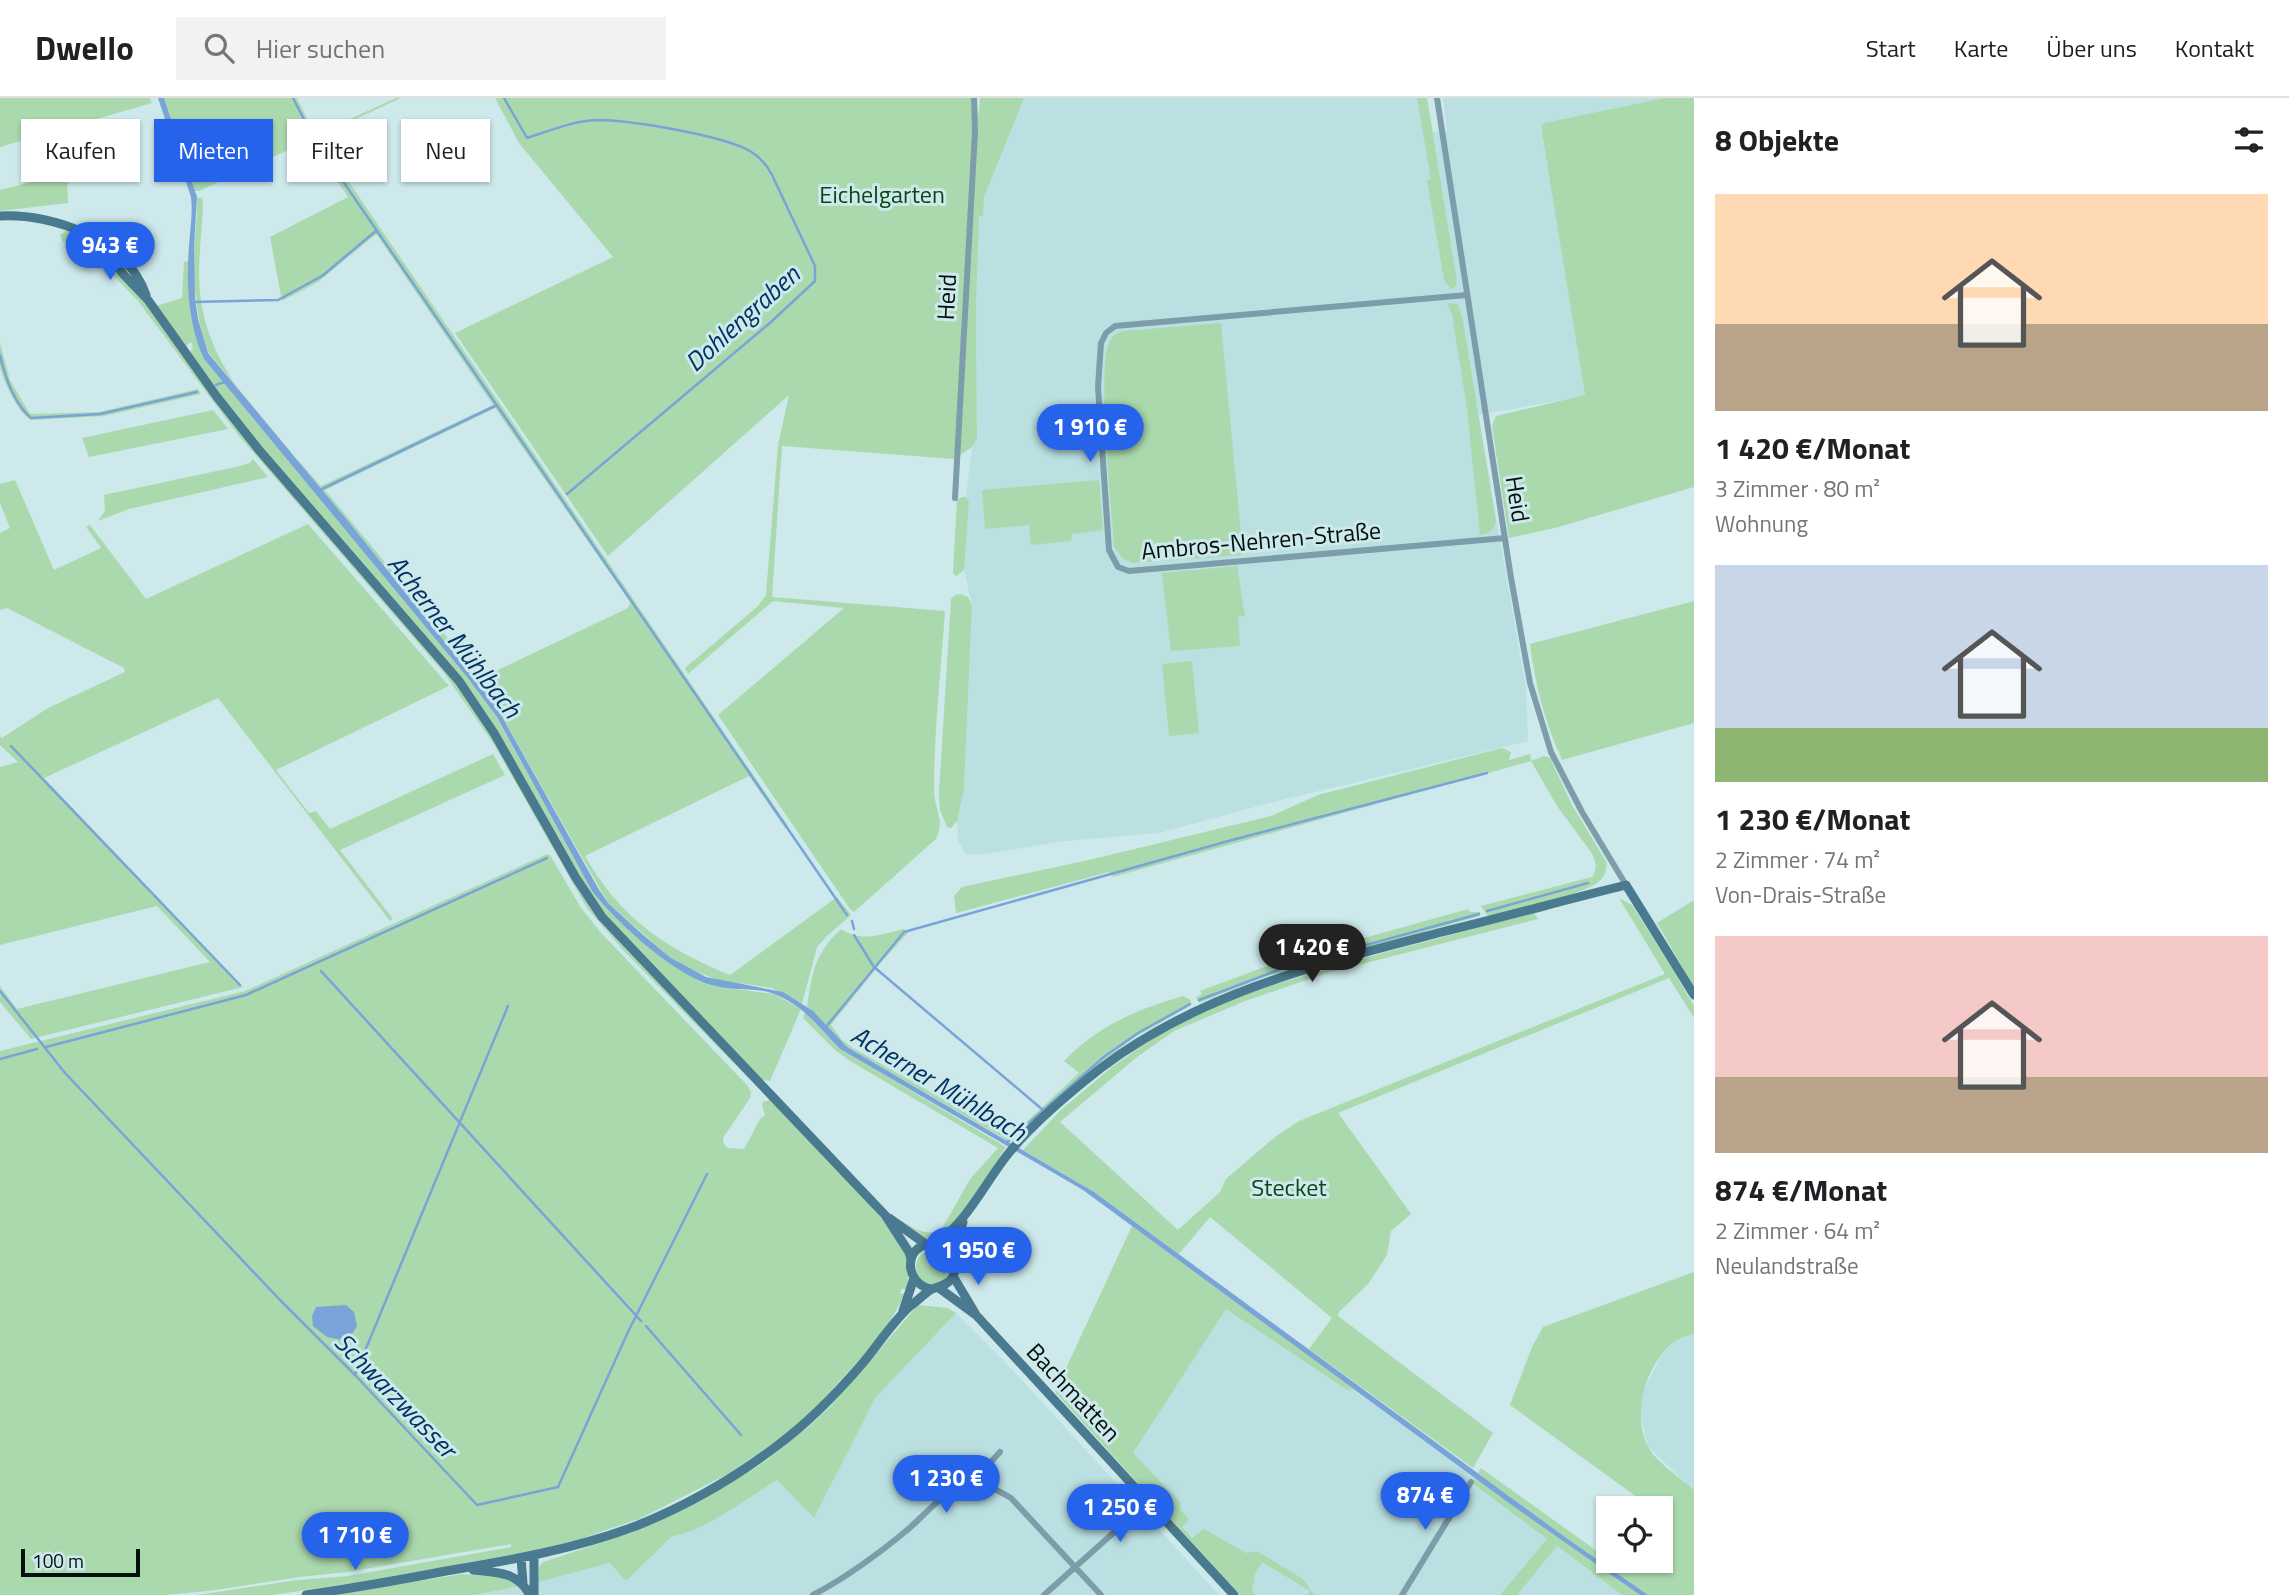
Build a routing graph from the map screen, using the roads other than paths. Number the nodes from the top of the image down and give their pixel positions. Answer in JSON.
{"nodes":[{"id":1,"x":974,"y":98,"type":"edge"},
{"id":2,"x":1437,"y":98,"type":"edge"},
{"id":3,"x":0,"y":216,"type":"edge"},
{"id":4,"x":1467,"y":295,"type":"junction"},
{"id":5,"x":955,"y":498,"type":"dead end"},
{"id":6,"x":1505,"y":538,"type":"junction"},
{"id":7,"x":1626,"y":885,"type":"junction"},
{"id":8,"x":1694,"y":995,"type":"edge"},
{"id":9,"x":884,"y":1215,"type":"junction"},
{"id":10,"x":964,"y":1217,"type":"junction"},
{"id":11,"x":931,"y":1244,"type":"junction"},
{"id":12,"x":952,"y":1255,"type":"junction"},
{"id":13,"x":911,"y":1259,"type":"junction"},
{"id":14,"x":953,"y":1276,"type":"junction"},
{"id":15,"x":914,"y":1279,"type":"junction"},
{"id":16,"x":935,"y":1288,"type":"junction"},
{"id":17,"x":901,"y":1315,"type":"junction"},
{"id":18,"x":976,"y":1315,"type":"junction"},
{"id":19,"x":1000,"y":1452,"type":"dead end"},
{"id":20,"x":1471,"y":1482,"type":"dead end"},
{"id":21,"x":983,"y":1485,"type":"junction"},
{"id":22,"x":1149,"y":1501,"type":"junction"},
{"id":23,"x":534,"y":1555,"type":"junction"},
{"id":24,"x":521,"y":1558,"type":"junction"},
{"id":25,"x":1075,"y":1567,"type":"junction"},
{"id":26,"x":461,"y":1569,"type":"junction"},
{"id":27,"x":523,"y":1583,"type":"junction"},
{"id":28,"x":306,"y":1595,"type":"edge"},
{"id":29,"x":532,"y":1595,"type":"edge"},
{"id":30,"x":813,"y":1595,"type":"edge"},
{"id":31,"x":1044,"y":1595,"type":"edge"},
{"id":32,"x":1101,"y":1595,"type":"edge"},
{"id":33,"x":1234,"y":1595,"type":"edge"},
{"id":34,"x":1402,"y":1595,"type":"edge"}],
"edges":[{"from":1,"to":5,"type":"street","name":"Heid"},
{"from":2,"to":4,"type":"street","name":"Heid"},
{"from":3,"to":9,"type":"street"},
{"from":4,"to":6,"type":"street","name":"Heid"},
{"from":4,"to":6,"type":"street","name":"Ambros-Nehren-Straße"},
{"from":6,"to":7,"type":"street","name":"Heid"},
{"from":7,"to":8,"type":"street"},
{"from":7,"to":10,"type":"street"},
{"from":9,"to":11,"type":"street"},
{"from":9,"to":13,"type":"street"},
{"from":10,"to":11,"type":"street"},
{"from":10,"to":12,"type":"street"},
{"from":11,"to":12,"type":"street"},
{"from":11,"to":13,"type":"street"},
{"from":12,"to":14,"type":"street"},
{"from":13,"to":15,"type":"street"},
{"from":14,"to":16,"type":"street"},
{"from":14,"to":18,"type":"street"},
{"from":15,"to":16,"type":"street"},
{"from":15,"to":17,"type":"street"},
{"from":16,"to":17,"type":"street"},
{"from":16,"to":18,"type":"street"},
{"from":17,"to":23,"type":"street"},
{"from":18,"to":22,"type":"street","name":"Bachmatten"},
{"from":19,"to":21,"type":"street"},
{"from":20,"to":34,"type":"street"},
{"from":21,"to":25,"type":"street"},
{"from":21,"to":30,"type":"street"},
{"from":22,"to":25,"type":"street"},
{"from":22,"to":33,"type":"street","name":"Bachmatten"},
{"from":23,"to":24,"type":"street"},
{"from":23,"to":29,"type":"street"},
{"from":24,"to":26,"type":"street"},
{"from":24,"to":27,"type":"street"},
{"from":25,"to":31,"type":"street"},
{"from":25,"to":32,"type":"street"},
{"from":26,"to":27,"type":"street"},
{"from":26,"to":28,"type":"street"},
{"from":27,"to":29,"type":"street"}]}
